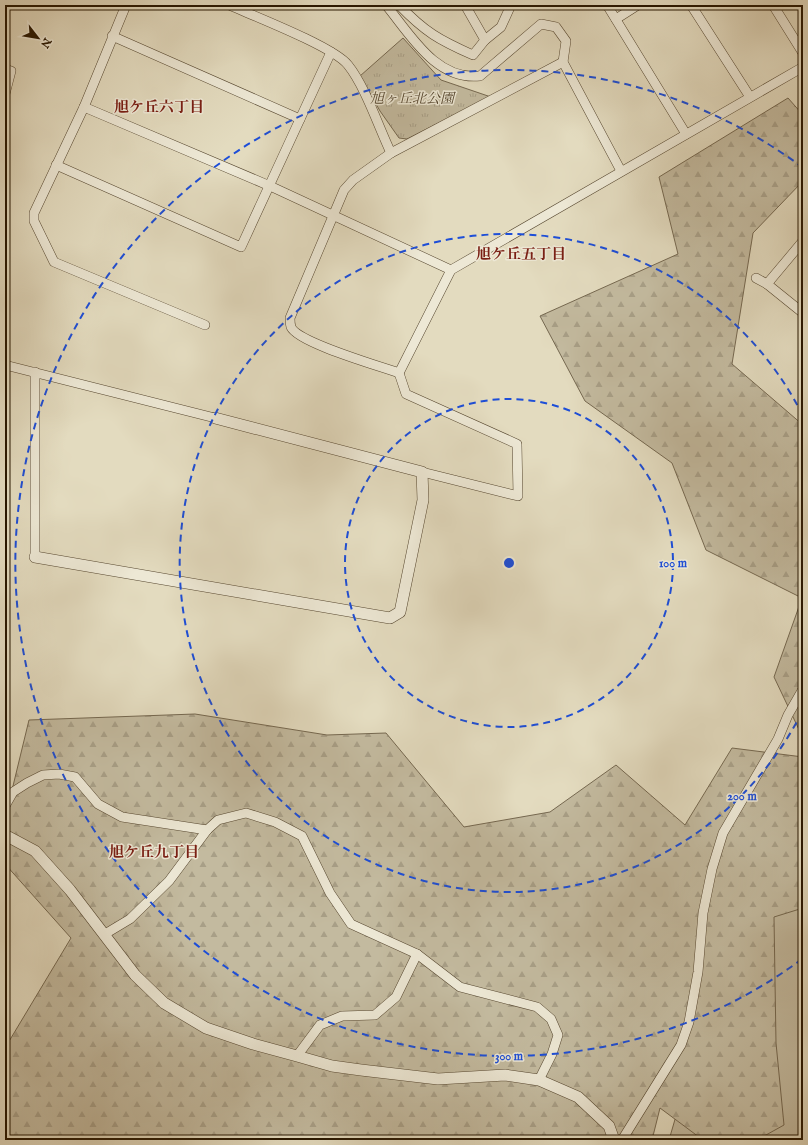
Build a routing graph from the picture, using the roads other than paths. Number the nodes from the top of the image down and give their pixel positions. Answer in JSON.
{"nodes":[{"id":1,"x":126,"y":5,"type":"edge"},
{"id":2,"x":229,"y":5,"type":"edge"},
{"id":3,"x":386,"y":5,"type":"edge"},
{"id":4,"x":399,"y":5,"type":"edge"},
{"id":5,"x":465,"y":5,"type":"edge"},
{"id":6,"x":511,"y":5,"type":"edge"},
{"id":7,"x":608,"y":5,"type":"edge"},
{"id":8,"x":638,"y":5,"type":"edge"},
{"id":9,"x":691,"y":5,"type":"edge"},
{"id":10,"x":773,"y":5,"type":"edge"},
{"id":11,"x":616,"y":19,"type":"junction"},
{"id":12,"x":112,"y":36,"type":"junction"},
{"id":13,"x":485,"y":40,"type":"junction"},
{"id":14,"x":331,"y":52,"type":"junction"},
{"id":15,"x":803,"y":53,"type":"edge"},
{"id":16,"x":563,"y":62,"type":"junction"},
{"id":17,"x":803,"y":67,"type":"edge"},
{"id":18,"x":5,"y":69,"type":"edge"},
{"id":19,"x":5,"y":94,"type":"edge"},
{"id":20,"x":750,"y":97,"type":"junction"},
{"id":21,"x":84,"y":107,"type":"junction"},
{"id":22,"x":300,"y":119,"type":"junction"},
{"id":23,"x":686,"y":134,"type":"junction"},
{"id":24,"x":391,"y":153,"type":"junction"},
{"id":25,"x":56,"y":165,"type":"junction"},
{"id":26,"x":621,"y":171,"type":"junction"},
{"id":27,"x":270,"y":186,"type":"junction"},
{"id":28,"x":332,"y":215,"type":"junction"},
{"id":29,"x":802,"y":243,"type":"edge"},
{"id":30,"x":451,"y":270,"type":"junction"},
{"id":31,"x":756,"y":278,"type":"dead end"},
{"id":32,"x":767,"y":284,"type":"junction"},
{"id":33,"x":803,"y":312,"type":"edge"},
{"id":34,"x":205,"y":325,"type":"dead end"},
{"id":35,"x":5,"y":365,"type":"edge"},
{"id":36,"x":35,"y":372,"type":"junction"},
{"id":37,"x":399,"y":373,"type":"junction"},
{"id":38,"x":214,"y":418,"type":"joint"},
{"id":39,"x":422,"y":472,"type":"junction"},
{"id":40,"x":35,"y":557,"type":"joint"},
{"id":41,"x":803,"y":689,"type":"edge"},
{"id":42,"x":5,"y":806,"type":"edge"},
{"id":43,"x":207,"y":830,"type":"junction"},
{"id":44,"x":5,"y":836,"type":"edge"},
{"id":45,"x":104,"y":934,"type":"junction"},
{"id":46,"x":417,"y":954,"type":"junction"},
{"id":47,"x":297,"y":1056,"type":"junction"},
{"id":48,"x":539,"y":1080,"type":"junction"},
{"id":49,"x":614,"y":1140,"type":"edge"},
{"id":50,"x":622,"y":1140,"type":"edge"}],
"edges":[{"from":1,"to":12,"type":"street"},
{"from":2,"to":14,"type":"street"},
{"from":3,"to":16,"type":"street"},
{"from":4,"to":13,"type":"street"},
{"from":5,"to":13,"type":"street"},
{"from":6,"to":13,"type":"street"},
{"from":7,"to":11,"type":"street"},
{"from":8,"to":11,"type":"street"},
{"from":9,"to":20,"type":"street"},
{"from":10,"to":15,"type":"street"},
{"from":11,"to":23,"type":"street"},
{"from":12,"to":21,"type":"street"},
{"from":12,"to":22,"type":"street"},
{"from":14,"to":22,"type":"street"},
{"from":14,"to":24,"type":"street"},
{"from":16,"to":24,"type":"street"},
{"from":16,"to":26,"type":"street"},
{"from":17,"to":20,"type":"street"},
{"from":18,"to":19,"type":"street"},
{"from":20,"to":23,"type":"street"},
{"from":21,"to":25,"type":"street"},
{"from":21,"to":27,"type":"street"},
{"from":22,"to":27,"type":"street"},
{"from":23,"to":26,"type":"street"},
{"from":24,"to":28,"type":"street"},
{"from":25,"to":27,"type":"street"},
{"from":25,"to":34,"type":"street"},
{"from":26,"to":30,"type":"street"},
{"from":27,"to":28,"type":"street"},
{"from":28,"to":30,"type":"street"},
{"from":28,"to":37,"type":"street"},
{"from":29,"to":32,"type":"street"},
{"from":30,"to":37,"type":"street"},
{"from":31,"to":32,"type":"street"},
{"from":32,"to":33,"type":"street"},
{"from":35,"to":36,"type":"street"},
{"from":36,"to":38,"type":"street"},
{"from":36,"to":40,"type":"street"},
{"from":37,"to":39,"type":"street"},
{"from":38,"to":39,"type":"street"},
{"from":39,"to":40,"type":"street"},
{"from":41,"to":50,"type":"street"},
{"from":42,"to":43,"type":"street"},
{"from":43,"to":45,"type":"street"},
{"from":43,"to":46,"type":"street"},
{"from":44,"to":45,"type":"street"},
{"from":45,"to":47,"type":"street"},
{"from":46,"to":47,"type":"street"},
{"from":46,"to":48,"type":"street"},
{"from":47,"to":48,"type":"street"},
{"from":48,"to":49,"type":"street"}]}
